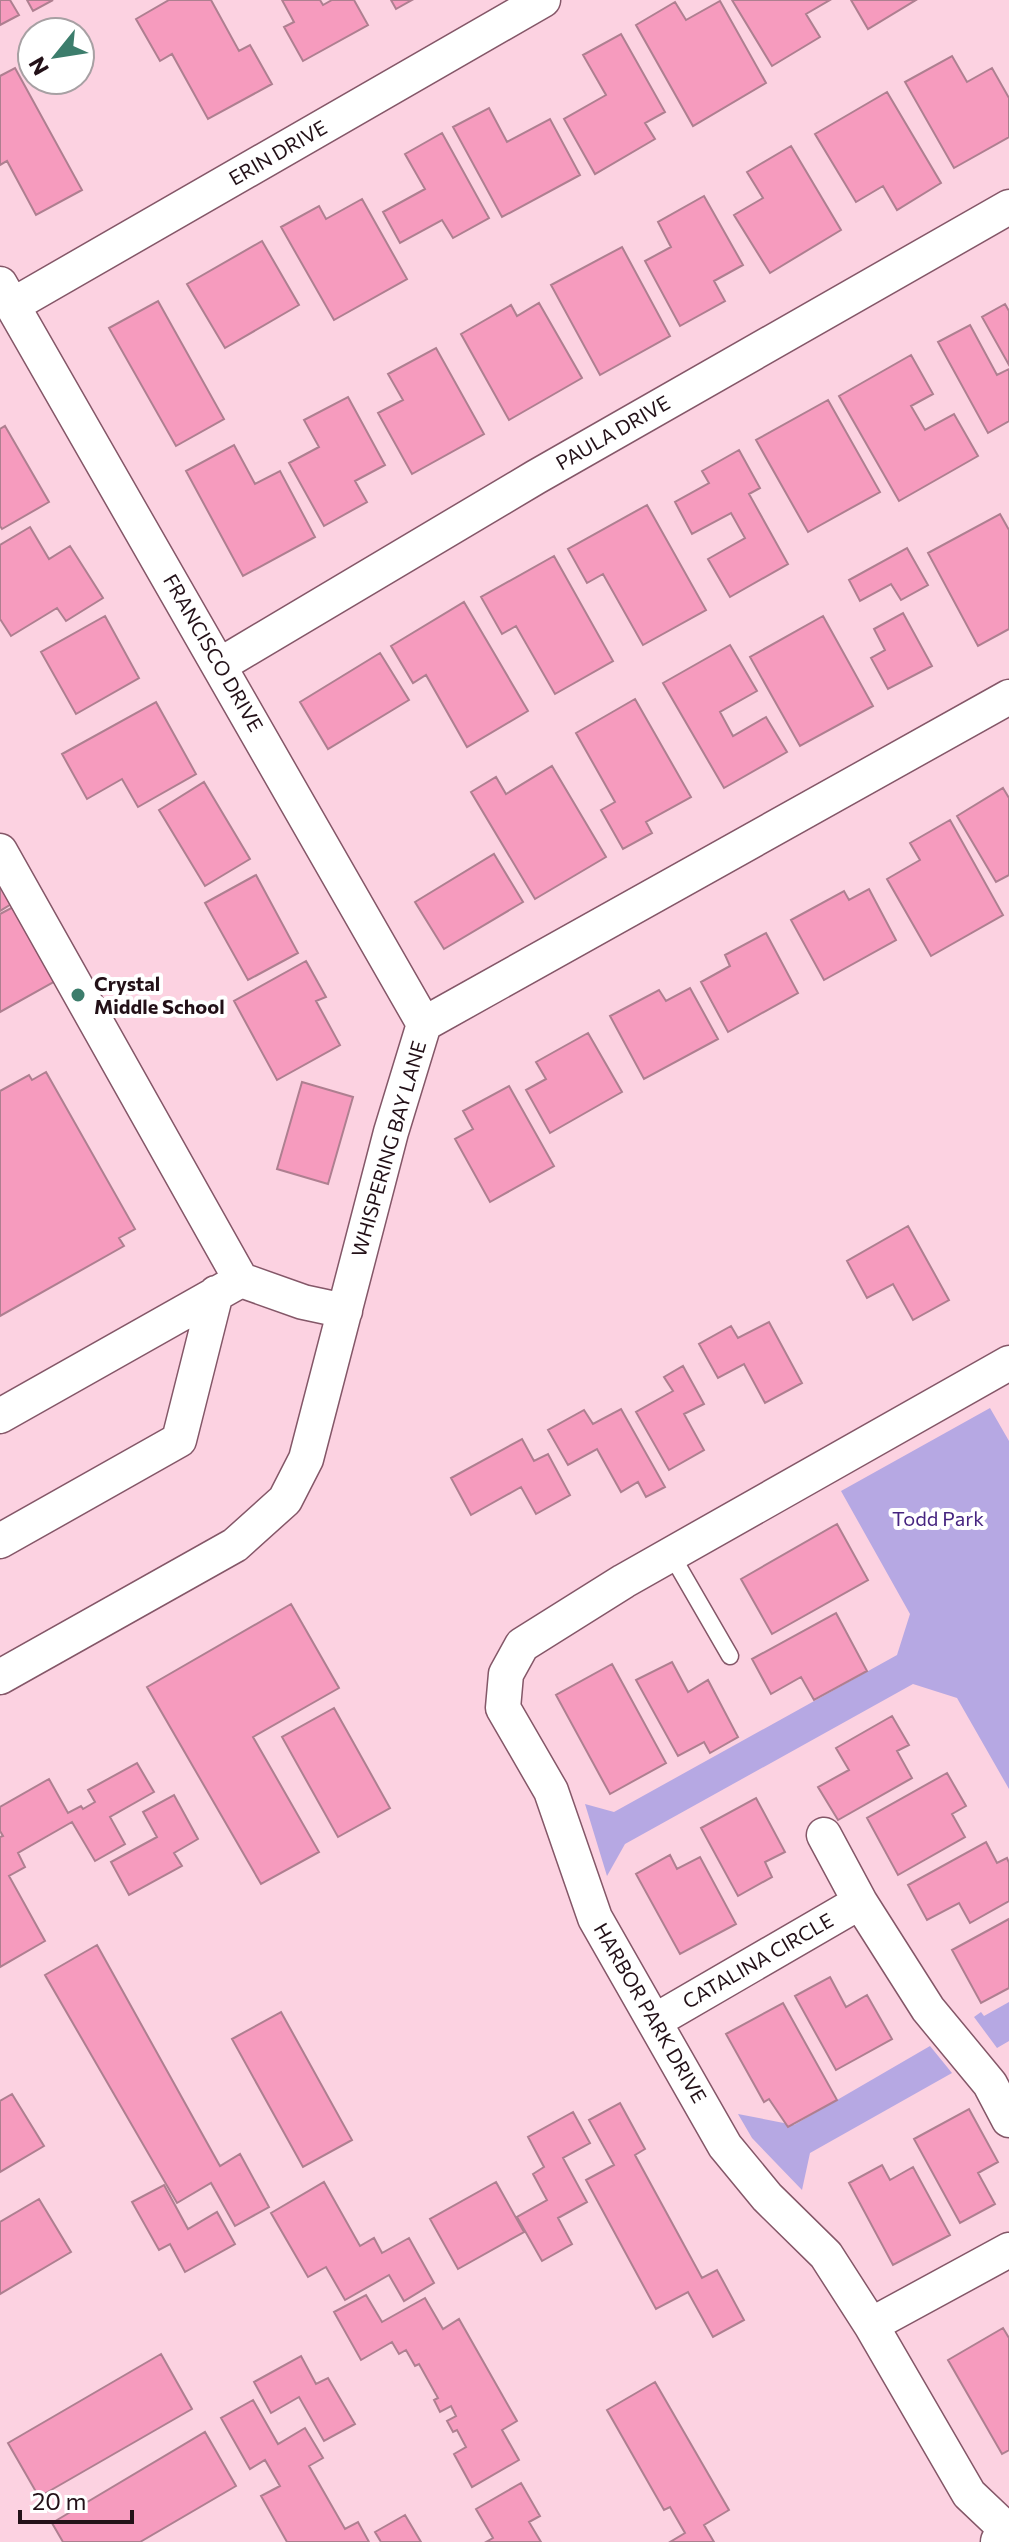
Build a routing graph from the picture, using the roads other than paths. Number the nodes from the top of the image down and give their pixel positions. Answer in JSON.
{"nodes":[{"id":1,"x":543,"y":0,"type":"edge"},
{"id":2,"x":1009,"y":207,"type":"edge"},
{"id":3,"x":6,"y":294,"type":"edge"},
{"id":4,"x":220,"y":665,"type":"junction"},
{"id":5,"x":1009,"y":697,"type":"edge"},
{"id":6,"x":0,"y":851,"type":"edge"},
{"id":7,"x":424,"y":1024,"type":"junction"},
{"id":8,"x":228,"y":1286,"type":"junction"},
{"id":9,"x":345,"y":1311,"type":"junction"},
{"id":10,"x":1009,"y":1363,"type":"edge"},
{"id":11,"x":0,"y":1416,"type":"edge"},
{"id":12,"x":0,"y":1541,"type":"edge"},
{"id":13,"x":671,"y":1554,"type":"junction"},
{"id":14,"x":730,"y":1656,"type":"dead end"},
{"id":15,"x":0,"y":1677,"type":"edge"},
{"id":16,"x":824,"y":1835,"type":"dead end"},
{"id":17,"x":860,"y":1902,"type":"junction"},
{"id":18,"x":655,"y":2021,"type":"junction"},
{"id":19,"x":1009,"y":2120,"type":"edge"},
{"id":20,"x":1009,"y":2250,"type":"edge"},
{"id":21,"x":871,"y":2325,"type":"junction"},
{"id":22,"x":1009,"y":2533,"type":"edge"},
{"id":23,"x":1003,"y":2542,"type":"edge"}],
"edges":[{"from":1,"to":3,"type":"street","name":"ERIN DRIVE"},
{"from":2,"to":4,"type":"street","name":"PAULA DRIVE"},
{"from":3,"to":4,"type":"street","name":"FRANCISCO DRIVE"},
{"from":4,"to":7,"type":"street","name":"FRANCISCO DRIVE"},
{"from":5,"to":7,"type":"street","name":"WHISPERING BAY LANE"},
{"from":6,"to":8,"type":"street"},
{"from":7,"to":9,"type":"street","name":"WHISPERING BAY LANE"},
{"from":8,"to":9,"type":"street"},
{"from":8,"to":11,"type":"street"},
{"from":8,"to":12,"type":"street"},
{"from":9,"to":15,"type":"street","name":"WHISPERING BAY LANE"},
{"from":10,"to":13,"type":"street","name":"HARBOR PARK DRIVE"},
{"from":13,"to":14,"type":"lane"},
{"from":13,"to":18,"type":"street","name":"HARBOR PARK DRIVE"},
{"from":16,"to":17,"type":"street"},
{"from":17,"to":18,"type":"street","name":"CATALINA CIRCLE"},
{"from":17,"to":19,"type":"street"},
{"from":18,"to":21,"type":"street","name":"HARBOR PARK DRIVE"},
{"from":20,"to":21,"type":"street"},
{"from":21,"to":22,"type":"street","name":"HARBOR PARK DRIVE"},
{"from":22,"to":23,"type":"street"}]}
